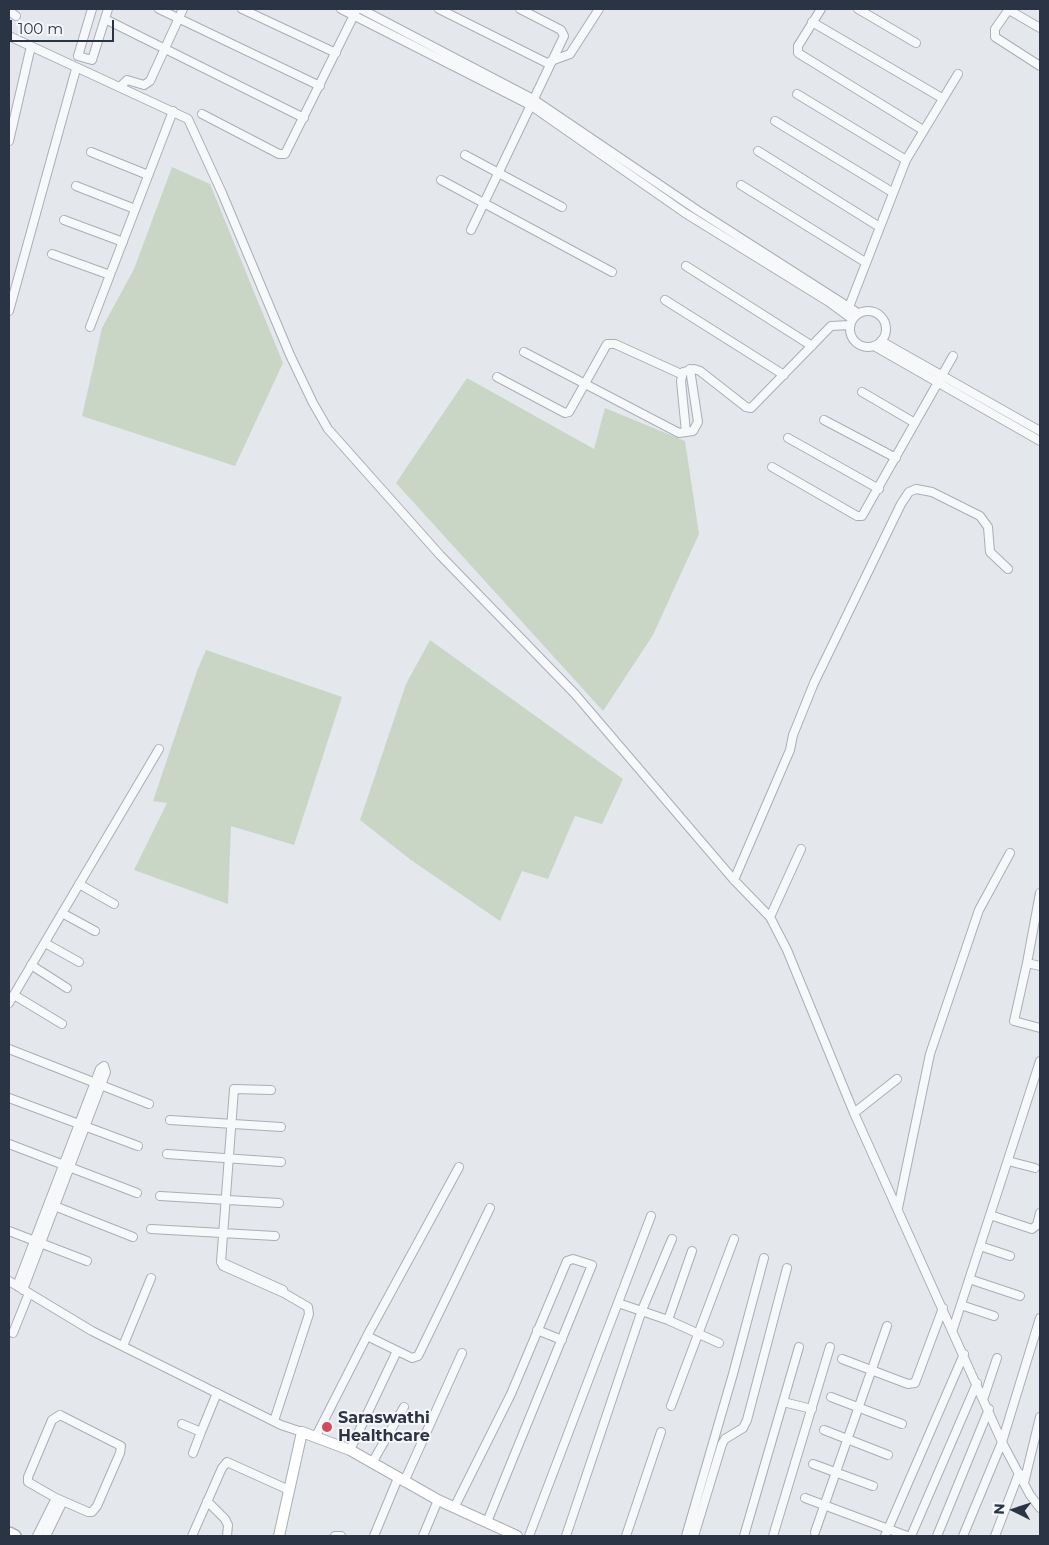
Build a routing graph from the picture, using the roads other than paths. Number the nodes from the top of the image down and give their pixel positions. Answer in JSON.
{"nodes":[{"id":1,"x":92,"y":9,"type":"edge"},
{"id":2,"x":108,"y":9,"type":"edge"},
{"id":3,"x":158,"y":9,"type":"edge"},
{"id":4,"x":184,"y":9,"type":"edge"},
{"id":5,"x":242,"y":9,"type":"edge"},
{"id":6,"x":341,"y":9,"type":"edge"},
{"id":7,"x":361,"y":9,"type":"edge"},
{"id":8,"x":439,"y":9,"type":"edge"},
{"id":9,"x":520,"y":9,"type":"edge"},
{"id":10,"x":599,"y":9,"type":"edge"},
{"id":11,"x":821,"y":9,"type":"edge"},
{"id":12,"x":858,"y":9,"type":"edge"},
{"id":13,"x":1009,"y":9,"type":"edge"},
{"id":14,"x":9,"y":11,"type":"edge"},
{"id":15,"x":356,"y":12,"type":"edge"},
{"id":16,"x":16,"y":16,"type":"dead end"},
{"id":17,"x":179,"y":18,"type":"junction"},
{"id":18,"x":105,"y":19,"type":"junction"},
{"id":19,"x":812,"y":22,"type":"junction"},
{"id":20,"x":1040,"y":28,"type":"edge"},
{"id":21,"x":9,"y":36,"type":"edge"},
{"id":22,"x":916,"y":43,"type":"dead end"},
{"id":23,"x":31,"y":46,"type":"junction"},
{"id":24,"x":165,"y":49,"type":"junction"},
{"id":25,"x":336,"y":53,"type":"junction"},
{"id":26,"x":550,"y":63,"type":"junction"},
{"id":27,"x":1040,"y":66,"type":"edge"},
{"id":28,"x":76,"y":68,"type":"junction"},
{"id":29,"x":958,"y":74,"type":"dead end"},
{"id":30,"x":320,"y":86,"type":"junction"},
{"id":31,"x":120,"y":87,"type":"junction"},
{"id":32,"x":797,"y":94,"type":"dead end"},
{"id":33,"x":942,"y":98,"type":"junction"},
{"id":34,"x":531,"y":102,"type":"junction"},
{"id":35,"x":173,"y":111,"type":"junction"},
{"id":36,"x":202,"y":114,"type":"dead end"},
{"id":37,"x":304,"y":118,"type":"junction"},
{"id":38,"x":776,"y":121,"type":"dead end"},
{"id":39,"x":923,"y":130,"type":"junction"},
{"id":40,"x":9,"y":141,"type":"edge"},
{"id":41,"x":758,"y":151,"type":"dead end"},
{"id":42,"x":91,"y":152,"type":"dead end"},
{"id":43,"x":465,"y":155,"type":"dead end"},
{"id":44,"x":906,"y":160,"type":"junction"},
{"id":45,"x":499,"y":171,"type":"junction"},
{"id":46,"x":148,"y":174,"type":"junction"},
{"id":47,"x":441,"y":180,"type":"dead end"},
{"id":48,"x":76,"y":186,"type":"dead end"},
{"id":49,"x":741,"y":186,"type":"dead end"},
{"id":50,"x":892,"y":192,"type":"junction"},
{"id":51,"x":484,"y":203,"type":"junction"},
{"id":52,"x":562,"y":207,"type":"dead end"},
{"id":53,"x":135,"y":210,"type":"junction"},
{"id":54,"x":64,"y":220,"type":"dead end"},
{"id":55,"x":878,"y":226,"type":"junction"},
{"id":56,"x":471,"y":230,"type":"dead end"},
{"id":57,"x":123,"y":242,"type":"junction"},
{"id":58,"x":52,"y":254,"type":"dead end"},
{"id":59,"x":865,"y":262,"type":"junction"},
{"id":60,"x":686,"y":266,"type":"dead end"},
{"id":61,"x":612,"y":272,"type":"dead end"},
{"id":62,"x":110,"y":276,"type":"junction"},
{"id":63,"x":665,"y":300,"type":"dead end"},
{"id":64,"x":848,"y":307,"type":"junction"},
{"id":65,"x":9,"y":310,"type":"edge"},
{"id":66,"x":858,"y":313,"type":"junction"},
{"id":67,"x":851,"y":322,"type":"junction"},
{"id":68,"x":90,"y":328,"type":"dead end"},
{"id":69,"x":881,"y":341,"type":"junction"},
{"id":70,"x":812,"y":346,"type":"junction"},
{"id":71,"x":874,"y":346,"type":"junction"},
{"id":72,"x":524,"y":352,"type":"dead end"},
{"id":73,"x":952,"y":356,"type":"dead end"},
{"id":74,"x":690,"y":369,"type":"junction"},
{"id":75,"x":681,"y":374,"type":"junction"},
{"id":76,"x":784,"y":375,"type":"junction"},
{"id":77,"x":942,"y":375,"type":"junction"},
{"id":78,"x":497,"y":377,"type":"dead end"},
{"id":79,"x":584,"y":384,"type":"junction"},
{"id":80,"x":937,"y":384,"type":"junction"},
{"id":81,"x":862,"y":392,"type":"dead end"},
{"id":82,"x":824,"y":420,"type":"dead end"},
{"id":83,"x":915,"y":423,"type":"junction"},
{"id":84,"x":1040,"y":431,"type":"edge"},
{"id":85,"x":686,"y":432,"type":"junction"},
{"id":86,"x":788,"y":438,"type":"dead end"},
{"id":87,"x":1040,"y":442,"type":"edge"},
{"id":88,"x":896,"y":458,"type":"junction"},
{"id":89,"x":772,"y":467,"type":"dead end"},
{"id":90,"x":879,"y":489,"type":"junction"},
{"id":91,"x":1008,"y":569,"type":"dead end"},
{"id":92,"x":159,"y":749,"type":"dead end"},
{"id":93,"x":800,"y":849,"type":"dead end"},
{"id":94,"x":1010,"y":853,"type":"dead end"},
{"id":95,"x":734,"y":880,"type":"junction"},
{"id":96,"x":79,"y":884,"type":"junction"},
{"id":97,"x":1040,"y":893,"type":"edge"},
{"id":98,"x":114,"y":904,"type":"dead end"},
{"id":99,"x":62,"y":913,"type":"junction"},
{"id":100,"x":770,"y":917,"type":"junction"},
{"id":101,"x":95,"y":931,"type":"dead end"},
{"id":102,"x":44,"y":943,"type":"junction"},
{"id":103,"x":79,"y":962,"type":"dead end"},
{"id":104,"x":1027,"y":963,"type":"junction"},
{"id":105,"x":31,"y":966,"type":"junction"},
{"id":106,"x":1040,"y":966,"type":"edge"},
{"id":107,"x":67,"y":988,"type":"dead end"},
{"id":108,"x":14,"y":995,"type":"junction"},
{"id":109,"x":9,"y":1003,"type":"edge"},
{"id":110,"x":62,"y":1024,"type":"dead end"},
{"id":111,"x":1040,"y":1028,"type":"edge"},
{"id":112,"x":9,"y":1049,"type":"edge"},
{"id":113,"x":1040,"y":1061,"type":"edge"},
{"id":114,"x":897,"y":1079,"type":"dead end"},
{"id":115,"x":98,"y":1084,"type":"junction"},
{"id":116,"x":271,"y":1090,"type":"dead end"},
{"id":117,"x":9,"y":1098,"type":"edge"},
{"id":118,"x":149,"y":1104,"type":"dead end"},
{"id":119,"x":854,"y":1113,"type":"junction"},
{"id":120,"x":170,"y":1120,"type":"dead end"},
{"id":121,"x":232,"y":1123,"type":"junction"},
{"id":122,"x":82,"y":1126,"type":"junction"},
{"id":123,"x":281,"y":1127,"type":"dead end"},
{"id":124,"x":9,"y":1144,"type":"edge"},
{"id":125,"x":138,"y":1146,"type":"dead end"},
{"id":126,"x":167,"y":1154,"type":"dead end"},
{"id":127,"x":230,"y":1159,"type":"junction"},
{"id":128,"x":1008,"y":1161,"type":"junction"},
{"id":129,"x":281,"y":1162,"type":"dead end"},
{"id":130,"x":66,"y":1166,"type":"junction"},
{"id":131,"x":459,"y":1167,"type":"dead end"},
{"id":132,"x":1035,"y":1168,"type":"dead end"},
{"id":133,"x":136,"y":1193,"type":"dead end"},
{"id":134,"x":160,"y":1196,"type":"dead end"},
{"id":135,"x":226,"y":1199,"type":"junction"},
{"id":136,"x":279,"y":1203,"type":"dead end"},
{"id":137,"x":51,"y":1205,"type":"junction"},
{"id":138,"x":490,"y":1208,"type":"dead end"},
{"id":139,"x":898,"y":1208,"type":"junction"},
{"id":140,"x":1040,"y":1213,"type":"edge"},
{"id":141,"x":990,"y":1215,"type":"junction"},
{"id":142,"x":651,"y":1216,"type":"dead end"},
{"id":143,"x":152,"y":1229,"type":"dead end"},
{"id":144,"x":9,"y":1231,"type":"edge"},
{"id":145,"x":224,"y":1234,"type":"junction"},
{"id":146,"x":275,"y":1236,"type":"dead end"},
{"id":147,"x":132,"y":1237,"type":"dead end"},
{"id":148,"x":672,"y":1239,"type":"dead end"},
{"id":149,"x":734,"y":1239,"type":"dead end"},
{"id":150,"x":38,"y":1242,"type":"junction"},
{"id":151,"x":980,"y":1246,"type":"junction"},
{"id":152,"x":692,"y":1250,"type":"dead end"},
{"id":153,"x":1010,"y":1256,"type":"dead end"},
{"id":154,"x":764,"y":1258,"type":"dead end"},
{"id":155,"x":87,"y":1261,"type":"dead end"},
{"id":156,"x":787,"y":1268,"type":"dead end"},
{"id":157,"x":151,"y":1278,"type":"dead end"},
{"id":158,"x":969,"y":1280,"type":"junction"},
{"id":159,"x":9,"y":1281,"type":"edge"},
{"id":160,"x":23,"y":1290,"type":"junction"},
{"id":161,"x":1020,"y":1296,"type":"dead end"},
{"id":162,"x":618,"y":1302,"type":"junction"},
{"id":163,"x":961,"y":1305,"type":"junction"},
{"id":164,"x":943,"y":1308,"type":"junction"},
{"id":165,"x":642,"y":1310,"type":"junction"},
{"id":166,"x":994,"y":1316,"type":"dead end"},
{"id":167,"x":1040,"y":1318,"type":"edge"},
{"id":168,"x":668,"y":1320,"type":"junction"},
{"id":169,"x":887,"y":1326,"type":"dead end"},
{"id":170,"x":537,"y":1330,"type":"junction"},
{"id":171,"x":953,"y":1330,"type":"junction"},
{"id":172,"x":13,"y":1333,"type":"dead end"},
{"id":173,"x":698,"y":1335,"type":"junction"},
{"id":174,"x":367,"y":1336,"type":"junction"},
{"id":175,"x":562,"y":1340,"type":"junction"},
{"id":176,"x":720,"y":1343,"type":"dead end"},
{"id":177,"x":123,"y":1346,"type":"junction"},
{"id":178,"x":799,"y":1347,"type":"dead end"},
{"id":179,"x":830,"y":1347,"type":"dead end"},
{"id":180,"x":397,"y":1351,"type":"junction"},
{"id":181,"x":462,"y":1354,"type":"dead end"},
{"id":182,"x":964,"y":1354,"type":"junction"},
{"id":183,"x":996,"y":1358,"type":"dead end"},
{"id":184,"x":842,"y":1359,"type":"dead end"},
{"id":185,"x":871,"y":1370,"type":"junction"},
{"id":186,"x":977,"y":1383,"type":"junction"},
{"id":187,"x":217,"y":1393,"type":"junction"},
{"id":188,"x":831,"y":1397,"type":"dead end"},
{"id":189,"x":984,"y":1398,"type":"junction"},
{"id":190,"x":783,"y":1402,"type":"junction"},
{"id":191,"x":671,"y":1406,"type":"dead end"},
{"id":192,"x":404,"y":1407,"type":"dead end"},
{"id":193,"x":858,"y":1407,"type":"junction"},
{"id":194,"x":812,"y":1409,"type":"junction"},
{"id":195,"x":989,"y":1409,"type":"junction"},
{"id":196,"x":1040,"y":1417,"type":"edge"},
{"id":197,"x":274,"y":1421,"type":"junction"},
{"id":198,"x":182,"y":1424,"type":"dead end"},
{"id":199,"x":902,"y":1424,"type":"dead end"},
{"id":200,"x":824,"y":1430,"type":"dead end"},
{"id":201,"x":201,"y":1432,"type":"junction"},
{"id":202,"x":302,"y":1432,"type":"junction"},
{"id":203,"x":660,"y":1432,"type":"dead end"},
{"id":204,"x":316,"y":1436,"type":"junction"},
{"id":205,"x":847,"y":1439,"type":"junction"},
{"id":206,"x":1002,"y":1442,"type":"junction"},
{"id":207,"x":350,"y":1450,"type":"junction"},
{"id":208,"x":193,"y":1453,"type":"dead end"},
{"id":209,"x":888,"y":1455,"type":"dead end"},
{"id":210,"x":372,"y":1462,"type":"junction"},
{"id":211,"x":813,"y":1464,"type":"dead end"},
{"id":212,"x":836,"y":1472,"type":"junction"},
{"id":213,"x":1019,"y":1473,"type":"junction"},
{"id":214,"x":401,"y":1480,"type":"junction"},
{"id":215,"x":1024,"y":1483,"type":"junction"},
{"id":216,"x":705,"y":1485,"type":"junction"},
{"id":217,"x":873,"y":1486,"type":"dead end"},
{"id":218,"x":288,"y":1490,"type":"junction"},
{"id":219,"x":805,"y":1498,"type":"dead end"},
{"id":220,"x":59,"y":1500,"type":"junction"},
{"id":221,"x":438,"y":1500,"type":"junction"},
{"id":222,"x":208,"y":1501,"type":"junction"},
{"id":223,"x":824,"y":1505,"type":"junction"},
{"id":224,"x":454,"y":1508,"type":"junction"},
{"id":225,"x":1040,"y":1508,"type":"edge"},
{"id":226,"x":48,"y":1522,"type":"junction"},
{"id":227,"x":487,"y":1522,"type":"junction"},
{"id":228,"x":815,"y":1532,"type":"dead end"},
{"id":229,"x":9,"y":1533,"type":"edge"},
{"id":230,"x":886,"y":1533,"type":"edge"},
{"id":231,"x":15,"y":1536,"type":"edge"},
{"id":232,"x":37,"y":1536,"type":"edge"},
{"id":233,"x":46,"y":1536,"type":"edge"},
{"id":234,"x":192,"y":1536,"type":"edge"},
{"id":235,"x":227,"y":1536,"type":"edge"},
{"id":236,"x":279,"y":1536,"type":"edge"},
{"id":237,"x":335,"y":1536,"type":"edge"},
{"id":238,"x":342,"y":1536,"type":"edge"},
{"id":239,"x":374,"y":1536,"type":"edge"},
{"id":240,"x":423,"y":1536,"type":"edge"},
{"id":241,"x":517,"y":1536,"type":"edge"},
{"id":242,"x":529,"y":1536,"type":"edge"},
{"id":243,"x":566,"y":1536,"type":"edge"},
{"id":244,"x":626,"y":1536,"type":"edge"},
{"id":245,"x":686,"y":1536,"type":"edge"},
{"id":246,"x":694,"y":1536,"type":"edge"},
{"id":247,"x":744,"y":1536,"type":"edge"},
{"id":248,"x":772,"y":1536,"type":"edge"},
{"id":249,"x":907,"y":1536,"type":"edge"},
{"id":250,"x":911,"y":1536,"type":"edge"},
{"id":251,"x":937,"y":1536,"type":"edge"},
{"id":252,"x":963,"y":1536,"type":"edge"},
{"id":253,"x":995,"y":1536,"type":"edge"}],
"edges":[{"from":1,"to":18,"type":"street"},
{"from":2,"to":18,"type":"street"},
{"from":3,"to":17,"type":"street"},
{"from":4,"to":17,"type":"street"},
{"from":5,"to":25,"type":"street"},
{"from":6,"to":15,"type":"street"},
{"from":7,"to":34,"type":"street"},
{"from":8,"to":26,"type":"street"},
{"from":9,"to":26,"type":"street"},
{"from":10,"to":26,"type":"street"},
{"from":11,"to":19,"type":"street"},
{"from":12,"to":22,"type":"street"},
{"from":13,"to":20,"type":"street"},
{"from":13,"to":27,"type":"street"},
{"from":14,"to":16,"type":"street"},
{"from":15,"to":25,"type":"street"},
{"from":15,"to":34,"type":"street"},
{"from":17,"to":24,"type":"street"},
{"from":17,"to":30,"type":"street"},
{"from":18,"to":24,"type":"street"},
{"from":19,"to":33,"type":"street"},
{"from":19,"to":39,"type":"street"},
{"from":21,"to":23,"type":"street"},
{"from":23,"to":28,"type":"street"},
{"from":23,"to":40,"type":"street"},
{"from":24,"to":31,"type":"street"},
{"from":24,"to":37,"type":"street"},
{"from":25,"to":30,"type":"street"},
{"from":26,"to":34,"type":"street"},
{"from":28,"to":31,"type":"street"},
{"from":28,"to":65,"type":"street"},
{"from":29,"to":33,"type":"street"},
{"from":30,"to":37,"type":"street"},
{"from":31,"to":35,"type":"street"},
{"from":32,"to":44,"type":"street"},
{"from":33,"to":39,"type":"street"},
{"from":34,"to":45,"type":"street"},
{"from":34,"to":64,"type":"street"},
{"from":34,"to":67,"type":"street"},
{"from":35,"to":46,"type":"street"},
{"from":35,"to":95,"type":"street"},
{"from":36,"to":37,"type":"street"},
{"from":38,"to":50,"type":"street"},
{"from":39,"to":44,"type":"street"},
{"from":41,"to":55,"type":"street"},
{"from":42,"to":46,"type":"street"},
{"from":43,"to":45,"type":"street"},
{"from":44,"to":50,"type":"street"},
{"from":45,"to":51,"type":"street"},
{"from":45,"to":52,"type":"street"},
{"from":46,"to":53,"type":"street"},
{"from":47,"to":51,"type":"street"},
{"from":48,"to":53,"type":"street"},
{"from":49,"to":59,"type":"street"},
{"from":50,"to":55,"type":"street"},
{"from":51,"to":56,"type":"street"},
{"from":51,"to":61,"type":"street"},
{"from":53,"to":57,"type":"street"},
{"from":54,"to":57,"type":"street"},
{"from":55,"to":59,"type":"street"},
{"from":57,"to":62,"type":"street"},
{"from":58,"to":62,"type":"street"},
{"from":59,"to":64,"type":"street"},
{"from":60,"to":70,"type":"street"},
{"from":62,"to":68,"type":"street"},
{"from":63,"to":76,"type":"street"},
{"from":64,"to":66,"type":"street"},
{"from":66,"to":67,"type":"street"},
{"from":66,"to":69,"type":"street"},
{"from":67,"to":70,"type":"street"},
{"from":67,"to":71,"type":"street"},
{"from":69,"to":71,"type":"street"},
{"from":69,"to":77,"type":"street"},
{"from":70,"to":76,"type":"street"},
{"from":71,"to":80,"type":"street"},
{"from":72,"to":79,"type":"street"},
{"from":73,"to":77,"type":"street"},
{"from":74,"to":75,"type":"street"},
{"from":74,"to":76,"type":"street"},
{"from":74,"to":85,"type":"street"},
{"from":75,"to":79,"type":"street"},
{"from":75,"to":85,"type":"street"},
{"from":77,"to":80,"type":"street"},
{"from":77,"to":84,"type":"street"},
{"from":78,"to":79,"type":"street"},
{"from":79,"to":85,"type":"street"},
{"from":80,"to":83,"type":"street"},
{"from":80,"to":87,"type":"street"},
{"from":81,"to":83,"type":"street"},
{"from":82,"to":88,"type":"street"},
{"from":83,"to":88,"type":"street"},
{"from":86,"to":90,"type":"street"},
{"from":88,"to":90,"type":"street"},
{"from":89,"to":90,"type":"street"},
{"from":91,"to":95,"type":"street"},
{"from":92,"to":96,"type":"street"},
{"from":93,"to":100,"type":"street"},
{"from":94,"to":139,"type":"street"},
{"from":95,"to":100,"type":"street"},
{"from":96,"to":98,"type":"street"},
{"from":96,"to":99,"type":"street"},
{"from":97,"to":104,"type":"street"},
{"from":99,"to":101,"type":"street"},
{"from":99,"to":102,"type":"street"},
{"from":100,"to":119,"type":"street"},
{"from":102,"to":103,"type":"street"},
{"from":102,"to":105,"type":"street"},
{"from":104,"to":106,"type":"street"},
{"from":104,"to":111,"type":"street"},
{"from":105,"to":107,"type":"street"},
{"from":105,"to":108,"type":"street"},
{"from":108,"to":109,"type":"street"},
{"from":108,"to":110,"type":"street"},
{"from":112,"to":115,"type":"street"},
{"from":113,"to":128,"type":"street"},
{"from":114,"to":119,"type":"street"},
{"from":115,"to":118,"type":"street"},
{"from":115,"to":122,"type":"street"},
{"from":116,"to":121,"type":"street"},
{"from":117,"to":122,"type":"street"},
{"from":119,"to":139,"type":"street"},
{"from":120,"to":121,"type":"street"},
{"from":121,"to":123,"type":"street"},
{"from":121,"to":127,"type":"street"},
{"from":122,"to":125,"type":"street"},
{"from":122,"to":130,"type":"street"},
{"from":124,"to":130,"type":"street"},
{"from":126,"to":127,"type":"street"},
{"from":127,"to":129,"type":"street"},
{"from":127,"to":135,"type":"street"},
{"from":128,"to":132,"type":"street"},
{"from":128,"to":141,"type":"street"},
{"from":130,"to":133,"type":"street"},
{"from":130,"to":137,"type":"street"},
{"from":131,"to":174,"type":"street"},
{"from":134,"to":135,"type":"street"},
{"from":135,"to":136,"type":"street"},
{"from":135,"to":145,"type":"street"},
{"from":137,"to":147,"type":"street"},
{"from":137,"to":150,"type":"street"},
{"from":138,"to":180,"type":"street"},
{"from":139,"to":164,"type":"street"},
{"from":140,"to":141,"type":"street"},
{"from":141,"to":151,"type":"street"},
{"from":142,"to":162,"type":"street"},
{"from":143,"to":145,"type":"street"},
{"from":144,"to":150,"type":"street"},
{"from":145,"to":146,"type":"street"},
{"from":145,"to":197,"type":"street"},
{"from":148,"to":165,"type":"street"},
{"from":149,"to":173,"type":"street"},
{"from":150,"to":155,"type":"street"},
{"from":150,"to":160,"type":"street"},
{"from":151,"to":153,"type":"street"},
{"from":151,"to":158,"type":"street"},
{"from":152,"to":168,"type":"street"},
{"from":154,"to":216,"type":"street"},
{"from":156,"to":216,"type":"street"},
{"from":157,"to":177,"type":"street"},
{"from":158,"to":161,"type":"street"},
{"from":158,"to":163,"type":"street"},
{"from":159,"to":160,"type":"street"},
{"from":160,"to":172,"type":"street"},
{"from":160,"to":177,"type":"street"},
{"from":162,"to":165,"type":"street"},
{"from":162,"to":242,"type":"street"},
{"from":163,"to":166,"type":"street"},
{"from":163,"to":171,"type":"street"},
{"from":164,"to":171,"type":"street"},
{"from":164,"to":185,"type":"street"},
{"from":165,"to":168,"type":"street"},
{"from":165,"to":243,"type":"street"},
{"from":167,"to":206,"type":"street"},
{"from":168,"to":173,"type":"street"},
{"from":169,"to":185,"type":"street"},
{"from":170,"to":175,"type":"street"},
{"from":170,"to":175,"type":"street"},
{"from":170,"to":224,"type":"street"},
{"from":171,"to":182,"type":"street"},
{"from":173,"to":176,"type":"street"},
{"from":173,"to":191,"type":"street"},
{"from":174,"to":180,"type":"street"},
{"from":174,"to":204,"type":"street"},
{"from":175,"to":227,"type":"street"},
{"from":177,"to":187,"type":"street"},
{"from":178,"to":190,"type":"street"},
{"from":179,"to":194,"type":"street"},
{"from":180,"to":207,"type":"street"},
{"from":181,"to":214,"type":"street"},
{"from":182,"to":186,"type":"street"},
{"from":182,"to":230,"type":"street"},
{"from":183,"to":189,"type":"street"},
{"from":184,"to":185,"type":"street"},
{"from":185,"to":193,"type":"street"},
{"from":186,"to":189,"type":"street"},
{"from":186,"to":250,"type":"street"},
{"from":187,"to":197,"type":"street"},
{"from":187,"to":201,"type":"street"},
{"from":188,"to":193,"type":"street"},
{"from":189,"to":195,"type":"street"},
{"from":190,"to":194,"type":"street"},
{"from":190,"to":247,"type":"street"},
{"from":192,"to":210,"type":"street"},
{"from":193,"to":199,"type":"street"},
{"from":193,"to":205,"type":"street"},
{"from":194,"to":248,"type":"street"},
{"from":195,"to":206,"type":"street"},
{"from":195,"to":251,"type":"street"},
{"from":196,"to":215,"type":"street"},
{"from":197,"to":202,"type":"street"},
{"from":198,"to":201,"type":"street"},
{"from":200,"to":205,"type":"street"},
{"from":201,"to":208,"type":"street"},
{"from":202,"to":204,"type":"street"},
{"from":202,"to":218,"type":"street"},
{"from":203,"to":244,"type":"street"},
{"from":204,"to":207,"type":"street"},
{"from":205,"to":209,"type":"street"},
{"from":205,"to":212,"type":"street"},
{"from":206,"to":213,"type":"street"},
{"from":206,"to":252,"type":"street"},
{"from":207,"to":210,"type":"street"},
{"from":210,"to":214,"type":"street"},
{"from":211,"to":212,"type":"street"},
{"from":212,"to":217,"type":"street"},
{"from":212,"to":223,"type":"street"},
{"from":213,"to":215,"type":"street"},
{"from":213,"to":253,"type":"street"},
{"from":214,"to":221,"type":"street"},
{"from":214,"to":239,"type":"street"},
{"from":215,"to":225,"type":"street"},
{"from":216,"to":245,"type":"street"},
{"from":216,"to":246,"type":"street"},
{"from":218,"to":222,"type":"street"},
{"from":218,"to":236,"type":"street"},
{"from":219,"to":223,"type":"street"},
{"from":220,"to":220,"type":"street"},
{"from":220,"to":226,"type":"street"},
{"from":221,"to":224,"type":"street"},
{"from":221,"to":240,"type":"street"},
{"from":222,"to":234,"type":"street"},
{"from":222,"to":235,"type":"street"},
{"from":223,"to":228,"type":"street"},
{"from":223,"to":230,"type":"street"},
{"from":224,"to":227,"type":"street"},
{"from":226,"to":232,"type":"street"},
{"from":226,"to":233,"type":"street"},
{"from":227,"to":241,"type":"street"},
{"from":229,"to":231,"type":"main road"},
{"from":230,"to":249,"type":"street"},
{"from":237,"to":238,"type":"street"}]}
